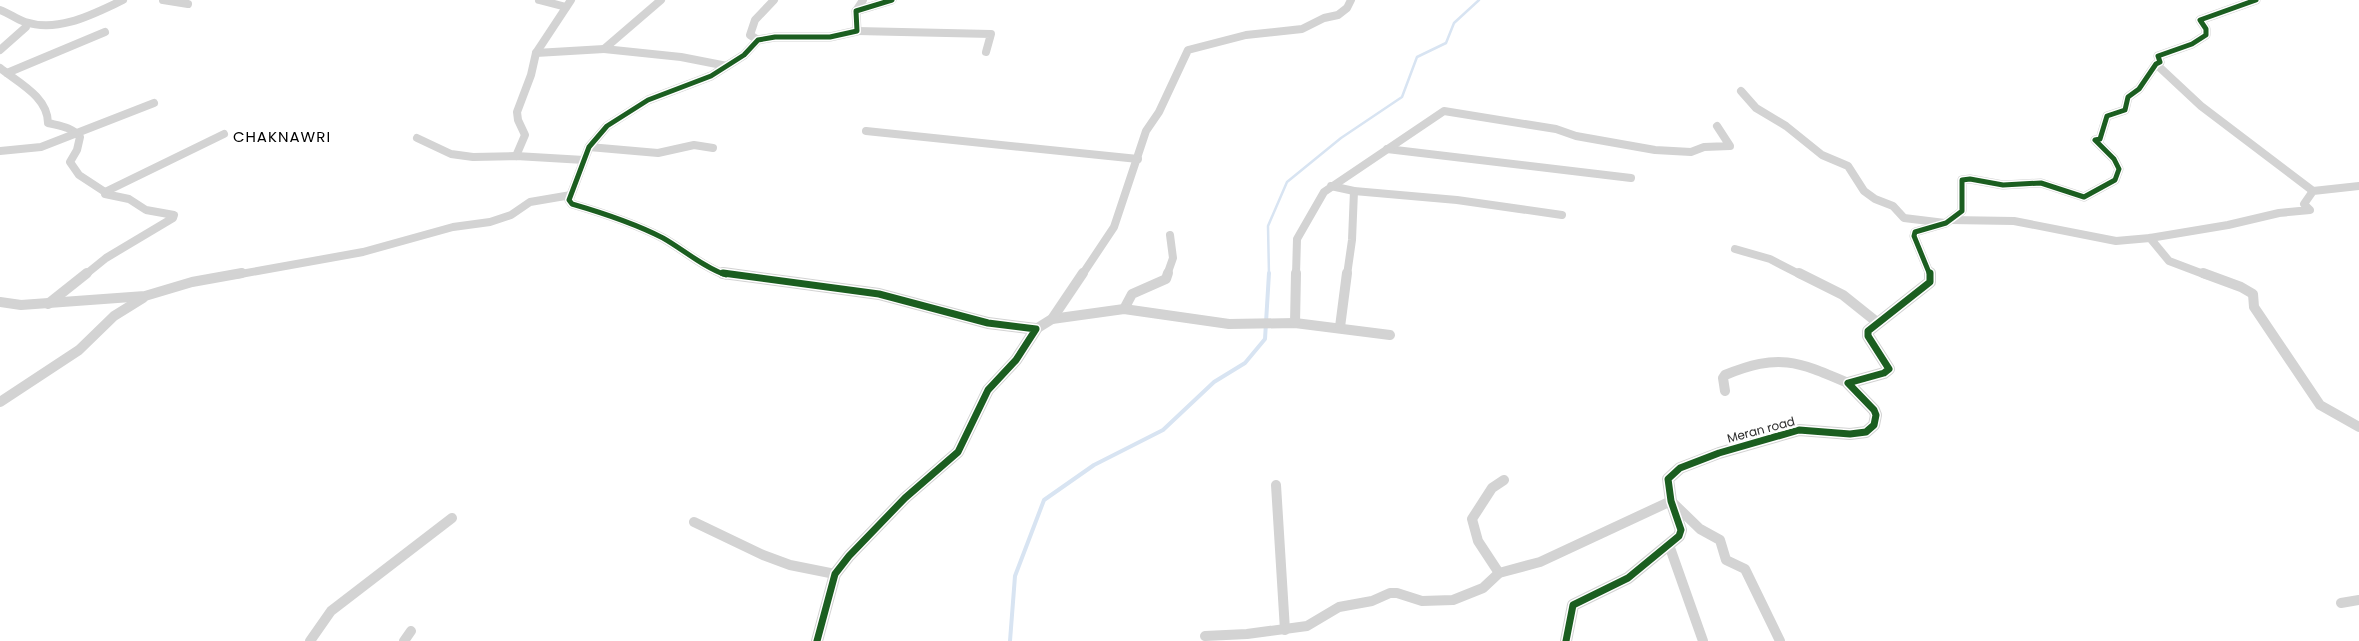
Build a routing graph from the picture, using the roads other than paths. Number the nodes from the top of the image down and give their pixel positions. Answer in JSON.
{"nodes":[{"id":1,"x":123,"y":0,"type":"edge"},
{"id":2,"x":163,"y":0,"type":"edge"},
{"id":3,"x":539,"y":0,"type":"edge"},
{"id":4,"x":571,"y":0,"type":"edge"},
{"id":5,"x":661,"y":0,"type":"edge"},
{"id":6,"x":774,"y":0,"type":"edge"},
{"id":7,"x":863,"y":0,"type":"edge"},
{"id":8,"x":892,"y":0,"type":"edge"},
{"id":9,"x":1351,"y":0,"type":"edge"},
{"id":10,"x":2256,"y":0,"type":"edge"},
{"id":11,"x":188,"y":4,"type":"dead end"},
{"id":12,"x":566,"y":7,"type":"junction"},
{"id":13,"x":0,"y":10,"type":"edge"},
{"id":14,"x":856,"y":11,"type":"junction"},
{"id":15,"x":26,"y":23,"type":"junction"},
{"id":16,"x":857,"y":31,"type":"junction"},
{"id":17,"x":105,"y":32,"type":"dead end"},
{"id":18,"x":758,"y":40,"type":"junction"},
{"id":19,"x":604,"y":49,"type":"junction"},
{"id":20,"x":0,"y":50,"type":"edge"},
{"id":21,"x":986,"y":52,"type":"dead end"},
{"id":22,"x":536,"y":53,"type":"junction"},
{"id":23,"x":2156,"y":64,"type":"junction"},
{"id":24,"x":727,"y":66,"type":"junction"},
{"id":25,"x":0,"y":68,"type":"edge"},
{"id":26,"x":7,"y":73,"type":"junction"},
{"id":27,"x":1740,"y":91,"type":"dead end"},
{"id":28,"x":154,"y":103,"type":"dead end"},
{"id":29,"x":1718,"y":126,"type":"dead end"},
{"id":30,"x":866,"y":130,"type":"dead end"},
{"id":31,"x":77,"y":133,"type":"junction"},
{"id":32,"x":224,"y":134,"type":"dead end"},
{"id":33,"x":417,"y":138,"type":"dead end"},
{"id":34,"x":589,"y":147,"type":"junction"},
{"id":35,"x":713,"y":148,"type":"dead end"},
{"id":36,"x":1387,"y":149,"type":"junction"},
{"id":37,"x":0,"y":151,"type":"edge"},
{"id":38,"x":516,"y":156,"type":"junction"},
{"id":39,"x":1138,"y":159,"type":"junction"},
{"id":40,"x":584,"y":160,"type":"junction"},
{"id":41,"x":1631,"y":178,"type":"dead end"},
{"id":42,"x":1330,"y":186,"type":"junction"},
{"id":43,"x":2359,"y":186,"type":"edge"},
{"id":44,"x":1354,"y":191,"type":"junction"},
{"id":45,"x":2313,"y":191,"type":"junction"},
{"id":46,"x":105,"y":192,"type":"junction"},
{"id":47,"x":571,"y":195,"type":"junction"},
{"id":48,"x":1562,"y":215,"type":"dead end"},
{"id":49,"x":1948,"y":221,"type":"junction"},
{"id":50,"x":1170,"y":235,"type":"dead end"},
{"id":51,"x":2150,"y":238,"type":"junction"},
{"id":52,"x":1734,"y":249,"type":"dead end"},
{"id":53,"x":145,"y":296,"type":"junction"},
{"id":54,"x":0,"y":302,"type":"edge"},
{"id":55,"x":48,"y":304,"type":"junction"},
{"id":56,"x":1124,"y":309,"type":"junction"},
{"id":57,"x":1052,"y":319,"type":"junction"},
{"id":58,"x":1295,"y":322,"type":"junction"},
{"id":59,"x":1878,"y":323,"type":"junction"},
{"id":60,"x":1340,"y":327,"type":"junction"},
{"id":61,"x":1036,"y":329,"type":"junction"},
{"id":62,"x":1390,"y":335,"type":"dead end"},
{"id":63,"x":1848,"y":383,"type":"junction"},
{"id":64,"x":1725,"y":391,"type":"dead end"},
{"id":65,"x":0,"y":402,"type":"edge"},
{"id":66,"x":2359,"y":427,"type":"edge"},
{"id":67,"x":1504,"y":480,"type":"dead end"},
{"id":68,"x":1276,"y":485,"type":"dead end"},
{"id":69,"x":1671,"y":501,"type":"junction"},
{"id":70,"x":452,"y":518,"type":"dead end"},
{"id":71,"x":694,"y":522,"type":"dead end"},
{"id":72,"x":1669,"y":545,"type":"junction"},
{"id":73,"x":1499,"y":573,"type":"junction"},
{"id":74,"x":835,"y":574,"type":"junction"},
{"id":75,"x":2359,"y":600,"type":"edge"},
{"id":76,"x":2341,"y":602,"type":"dead end"},
{"id":77,"x":1285,"y":630,"type":"junction"},
{"id":78,"x":410,"y":631,"type":"dead end"},
{"id":79,"x":1205,"y":636,"type":"dead end"},
{"id":80,"x":310,"y":641,"type":"edge"},
{"id":81,"x":404,"y":641,"type":"edge"},
{"id":82,"x":817,"y":641,"type":"edge"},
{"id":83,"x":1566,"y":641,"type":"edge"},
{"id":84,"x":1703,"y":641,"type":"edge"},
{"id":85,"x":1780,"y":641,"type":"edge"}],
"edges":[{"from":1,"to":15,"type":"street"},
{"from":2,"to":11,"type":"street"},
{"from":3,"to":12,"type":"street"},
{"from":4,"to":12,"type":"street"},
{"from":5,"to":19,"type":"street"},
{"from":6,"to":18,"type":"street"},
{"from":7,"to":14,"type":"street"},
{"from":8,"to":14,"type":"street"},
{"from":9,"to":39,"type":"street"},
{"from":10,"to":23,"type":"street"},
{"from":12,"to":22,"type":"street"},
{"from":13,"to":15,"type":"street"},
{"from":14,"to":16,"type":"street"},
{"from":15,"to":20,"type":"street"},
{"from":16,"to":18,"type":"street"},
{"from":16,"to":21,"type":"street"},
{"from":17,"to":26,"type":"street"},
{"from":18,"to":24,"type":"street"},
{"from":19,"to":22,"type":"street"},
{"from":19,"to":24,"type":"street"},
{"from":22,"to":38,"type":"street"},
{"from":23,"to":45,"type":"street"},
{"from":23,"to":49,"type":"street"},
{"from":24,"to":34,"type":"street"},
{"from":25,"to":26,"type":"street"},
{"from":26,"to":31,"type":"street"},
{"from":27,"to":49,"type":"street"},
{"from":28,"to":31,"type":"street"},
{"from":29,"to":36,"type":"street"},
{"from":30,"to":39,"type":"street"},
{"from":31,"to":37,"type":"street"},
{"from":31,"to":46,"type":"street"},
{"from":32,"to":46,"type":"street"},
{"from":33,"to":38,"type":"street"},
{"from":34,"to":35,"type":"street"},
{"from":34,"to":40,"type":"street"},
{"from":36,"to":41,"type":"street"},
{"from":36,"to":42,"type":"street"},
{"from":38,"to":40,"type":"street"},
{"from":39,"to":57,"type":"street"},
{"from":40,"to":47,"type":"street"},
{"from":42,"to":44,"type":"street"},
{"from":42,"to":58,"type":"street"},
{"from":43,"to":45,"type":"street"},
{"from":44,"to":48,"type":"street"},
{"from":44,"to":60,"type":"street"},
{"from":45,"to":51,"type":"street"},
{"from":46,"to":55,"type":"street"},
{"from":47,"to":53,"type":"street"},
{"from":47,"to":61,"type":"street"},
{"from":49,"to":51,"type":"street"},
{"from":49,"to":59,"type":"street"},
{"from":50,"to":56,"type":"street"},
{"from":51,"to":66,"type":"street"},
{"from":52,"to":59,"type":"street"},
{"from":53,"to":55,"type":"street"},
{"from":53,"to":65,"type":"street"},
{"from":54,"to":55,"type":"street"},
{"from":56,"to":57,"type":"street"},
{"from":56,"to":58,"type":"street"},
{"from":57,"to":61,"type":"street"},
{"from":58,"to":60,"type":"street"},
{"from":59,"to":63,"type":"street"},
{"from":60,"to":62,"type":"street"},
{"from":61,"to":74,"type":"street"},
{"from":63,"to":64,"type":"street"},
{"from":63,"to":69,"type":"street","name":"Meran road"},
{"from":67,"to":73,"type":"street"},
{"from":68,"to":77,"type":"street"},
{"from":69,"to":72,"type":"street","name":"Meran road"},
{"from":69,"to":73,"type":"street"},
{"from":69,"to":85,"type":"street"},
{"from":70,"to":80,"type":"street"},
{"from":71,"to":74,"type":"street"},
{"from":72,"to":83,"type":"street","name":"Meran road"},
{"from":72,"to":84,"type":"street"},
{"from":73,"to":77,"type":"street"},
{"from":74,"to":82,"type":"street"},
{"from":75,"to":76,"type":"street"},
{"from":77,"to":79,"type":"street"},
{"from":78,"to":81,"type":"street"}]}
